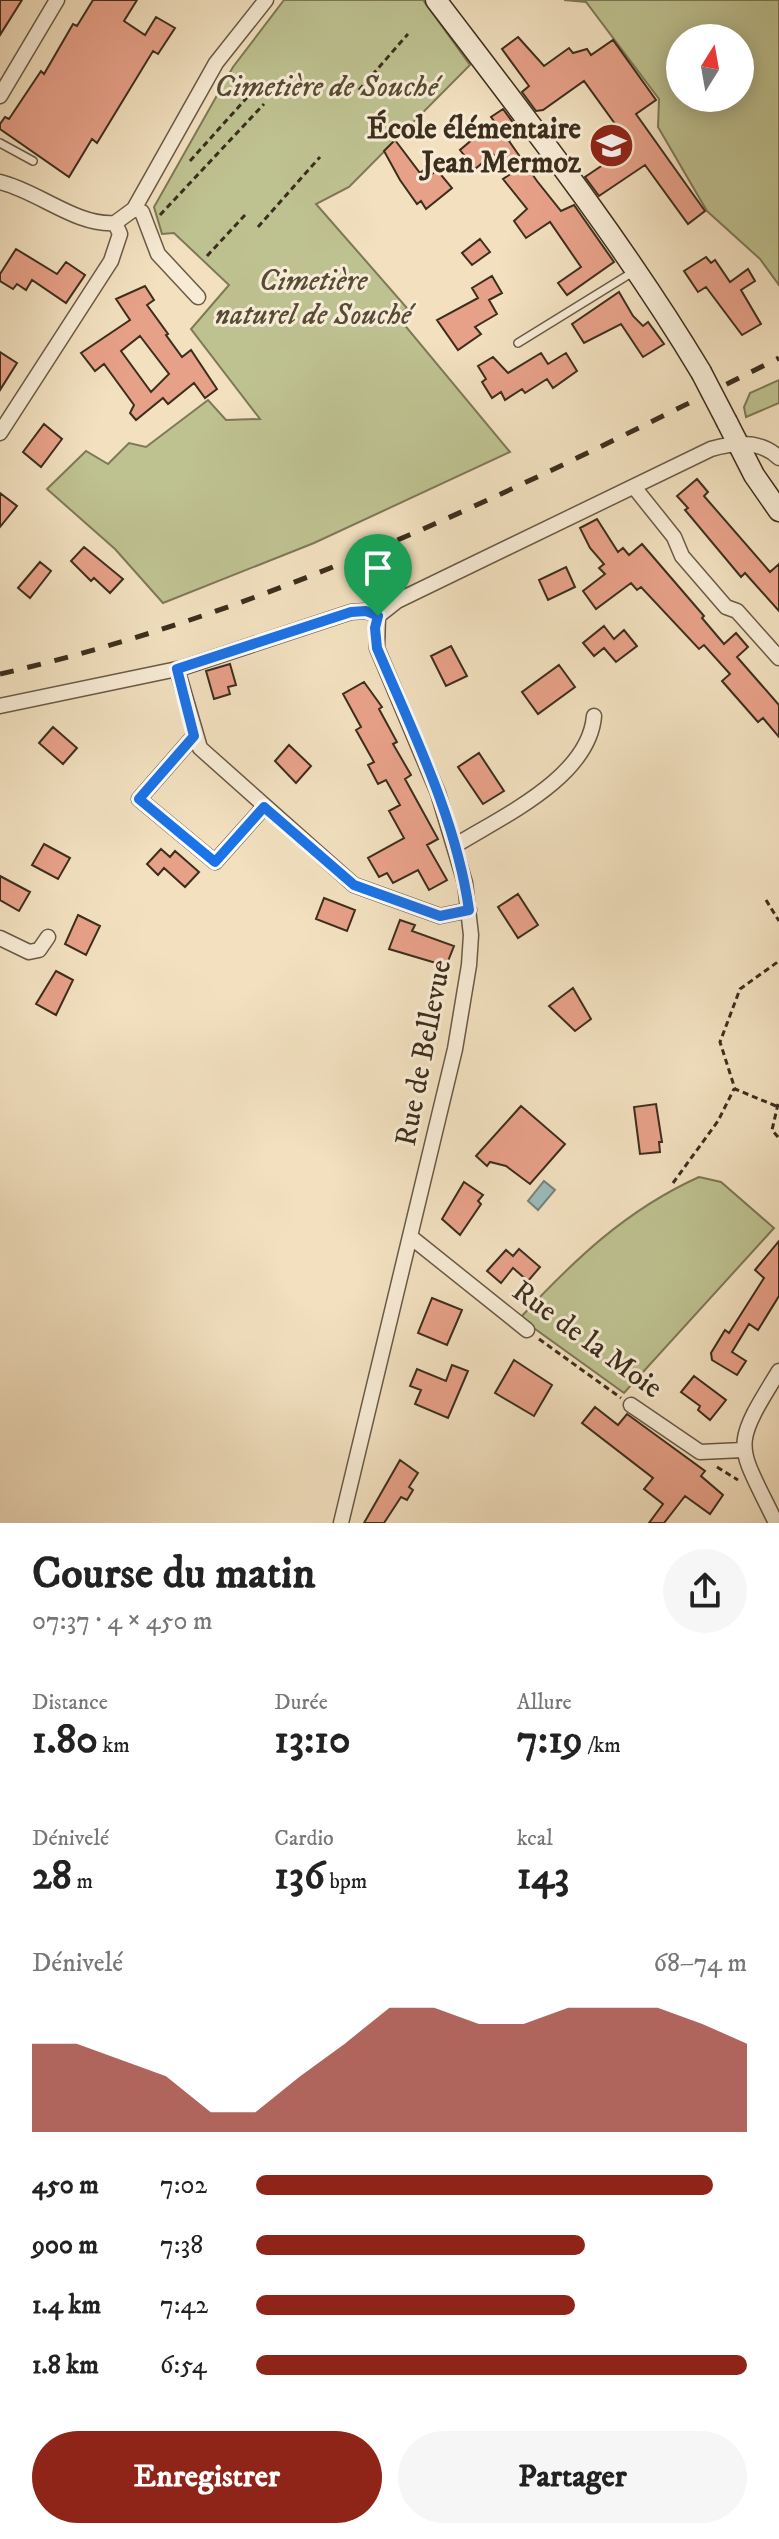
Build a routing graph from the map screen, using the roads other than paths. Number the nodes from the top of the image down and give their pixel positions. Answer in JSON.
{"nodes":[{"id":1,"x":57,"y":0,"type":"edge"},
{"id":2,"x":266,"y":0,"type":"edge"},
{"id":3,"x":436,"y":0,"type":"edge"},
{"id":4,"x":0,"y":96,"type":"edge"},
{"id":5,"x":0,"y":143,"type":"edge"},
{"id":6,"x":33,"y":161,"type":"dead end"},
{"id":7,"x":0,"y":182,"type":"edge"},
{"id":8,"x":134,"y":209,"type":"junction"},
{"id":9,"x":115,"y":223,"type":"junction"},
{"id":10,"x":635,"y":271,"type":"junction"},
{"id":11,"x":198,"y":297,"type":"dead end"},
{"id":12,"x":518,"y":343,"type":"dead end"},
{"id":13,"x":0,"y":433,"type":"edge"},
{"id":14,"x":737,"y":444,"type":"junction"},
{"id":15,"x":779,"y":458,"type":"edge"},
{"id":16,"x":634,"y":487,"type":"junction"},
{"id":17,"x":779,"y":511,"type":"edge"},
{"id":18,"x":378,"y":616,"type":"junction"},
{"id":19,"x":779,"y":658,"type":"edge"},
{"id":20,"x":177,"y":669,"type":"junction"},
{"id":21,"x":0,"y":706,"type":"edge"},
{"id":22,"x":594,"y":716,"type":"dead end"},
{"id":23,"x":194,"y":736,"type":"junction"},
{"id":24,"x":264,"y":807,"type":"junction"},
{"id":25,"x":456,"y":845,"type":"junction"},
{"id":26,"x":469,"y":910,"type":"junction"},
{"id":27,"x":48,"y":937,"type":"dead end"},
{"id":28,"x":0,"y":938,"type":"edge"},
{"id":29,"x":412,"y":1238,"type":"junction"},
{"id":30,"x":527,"y":1330,"type":"road end"},
{"id":31,"x":779,"y":1371,"type":"edge"},
{"id":32,"x":631,"y":1405,"type":"road end"},
{"id":33,"x":743,"y":1450,"type":"junction"},
{"id":34,"x":341,"y":1523,"type":"edge"},
{"id":35,"x":776,"y":1523,"type":"edge"}],
"edges":[{"from":1,"to":4,"type":"street"},
{"from":2,"to":8,"type":"street"},
{"from":3,"to":10,"type":"street"},
{"from":5,"to":6,"type":"lane"},
{"from":7,"to":9,"type":"street"},
{"from":8,"to":9,"type":"street"},
{"from":8,"to":11,"type":"street"},
{"from":9,"to":13,"type":"street"},
{"from":10,"to":12,"type":"lane"},
{"from":10,"to":14,"type":"street","bridge":true},
{"from":14,"to":15,"type":"street"},
{"from":14,"to":16,"type":"street"},
{"from":14,"to":17,"type":"street"},
{"from":16,"to":18,"type":"street"},
{"from":16,"to":19,"type":"street"},
{"from":18,"to":20,"type":"street"},
{"from":18,"to":25,"type":"street","name":"Rue de Bellevue"},
{"from":20,"to":21,"type":"street"},
{"from":20,"to":23,"type":"street"},
{"from":22,"to":25,"type":"street"},
{"from":23,"to":24,"type":"street"},
{"from":23,"to":24,"type":"street"},
{"from":24,"to":26,"type":"street"},
{"from":25,"to":26,"type":"street","name":"Rue de Bellevue"},
{"from":26,"to":29,"type":"street","name":"Rue de Bellevue"},
{"from":27,"to":28,"type":"street"},
{"from":29,"to":30,"type":"street","name":"Rue de la Moie"},
{"from":29,"to":34,"type":"street","name":"Rue de Bellevue"},
{"from":31,"to":33,"type":"street"},
{"from":32,"to":33,"type":"street","name":"Rue de la Moie"},
{"from":33,"to":35,"type":"street"}]}
